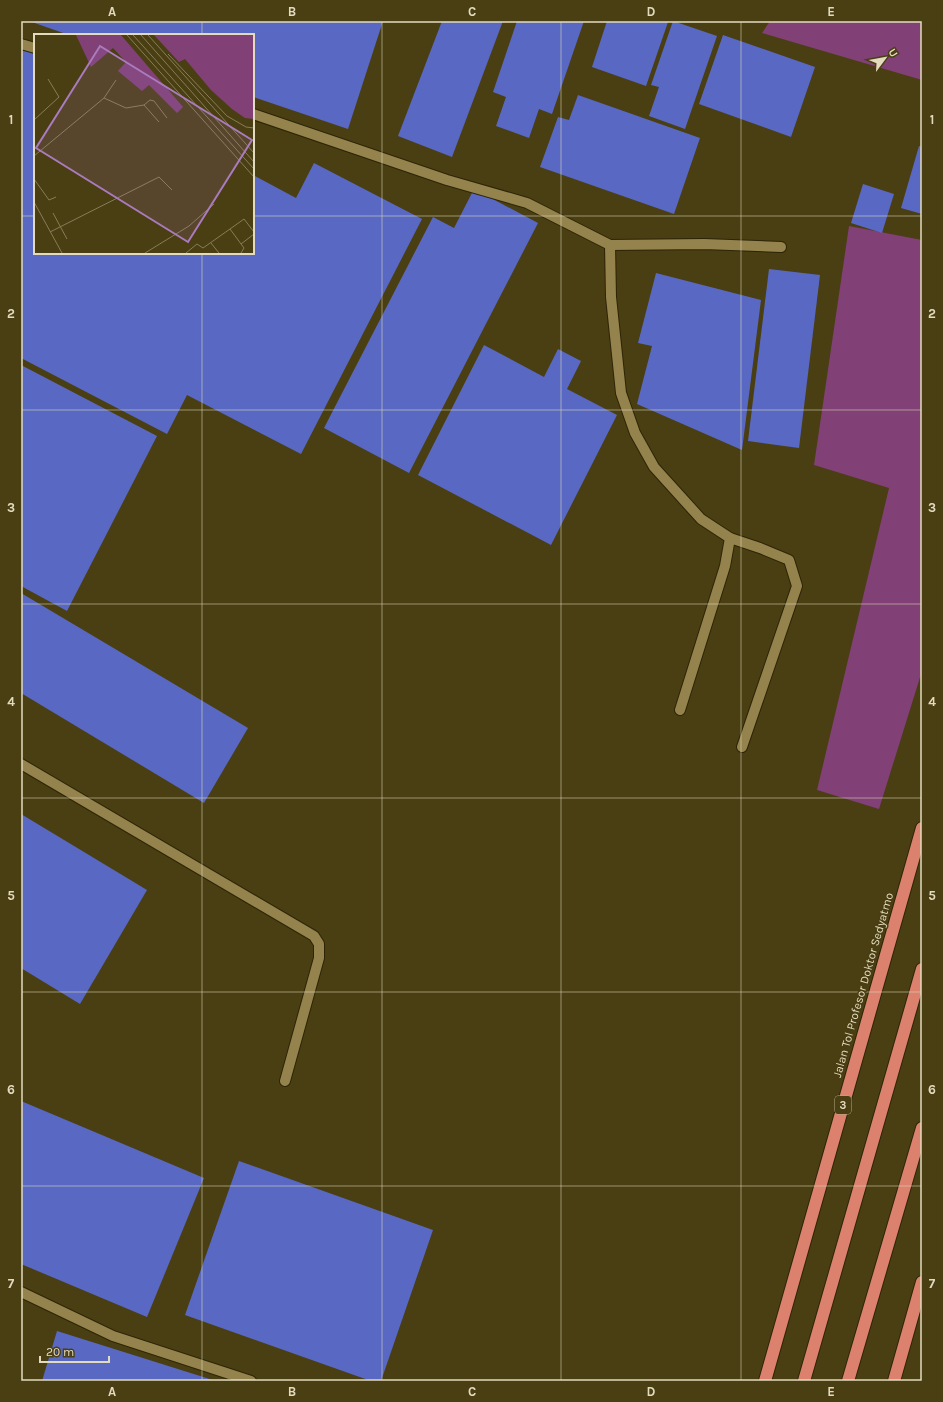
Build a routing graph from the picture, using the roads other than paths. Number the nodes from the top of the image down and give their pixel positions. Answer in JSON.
{"nodes":[{"id":1,"x":21,"y":44,"type":"edge"},
{"id":2,"x":34,"y":48,"type":"edge"},
{"id":3,"x":254,"y":114,"type":"edge"},
{"id":4,"x":610,"y":245,"type":"junction"},
{"id":5,"x":781,"y":247,"type":"dead end"},
{"id":6,"x":730,"y":538,"type":"junction"},
{"id":7,"x":680,"y":710,"type":"dead end"},
{"id":8,"x":742,"y":747,"type":"dead end"},
{"id":9,"x":21,"y":764,"type":"edge"},
{"id":10,"x":922,"y":828,"type":"edge"},
{"id":11,"x":922,"y":969,"type":"edge"},
{"id":12,"x":284,"y":1081,"type":"dead end"},
{"id":13,"x":922,"y":1128,"type":"edge"},
{"id":14,"x":922,"y":1282,"type":"edge"},
{"id":15,"x":21,"y":1292,"type":"edge"},
{"id":16,"x":250,"y":1381,"type":"edge"},
{"id":17,"x":765,"y":1381,"type":"edge"},
{"id":18,"x":804,"y":1381,"type":"edge"},
{"id":19,"x":848,"y":1381,"type":"edge"},
{"id":20,"x":894,"y":1381,"type":"edge"}],
"edges":[{"from":1,"to":2,"type":"lane"},
{"from":3,"to":4,"type":"lane"},
{"from":4,"to":5,"type":"lane"},
{"from":4,"to":6,"type":"lane"},
{"from":6,"to":7,"type":"lane"},
{"from":6,"to":8,"type":"lane"},
{"from":9,"to":12,"type":"lane"},
{"from":10,"to":17,"type":"highway","name":"Jalan Tol Profesor Doktor Sedyatmo","number":"3"},
{"from":11,"to":18,"type":"highway"},
{"from":13,"to":19,"type":"highway"},
{"from":14,"to":20,"type":"highway"},
{"from":15,"to":16,"type":"lane"}]}
